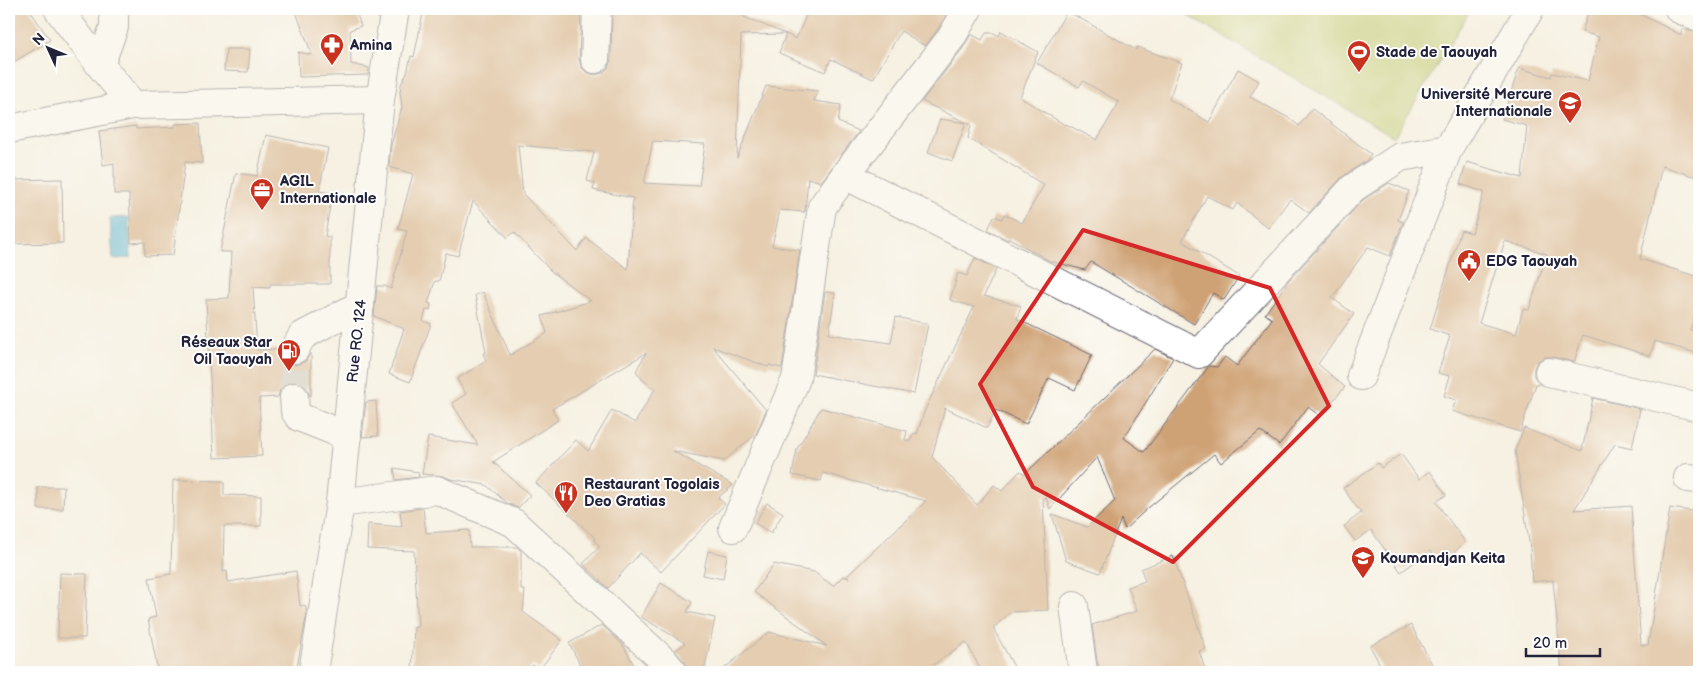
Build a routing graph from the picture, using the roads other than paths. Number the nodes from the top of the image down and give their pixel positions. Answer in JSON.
{"nodes":[{"id":1,"x":58,"y":9,"type":"edge"},
{"id":2,"x":114,"y":9,"type":"edge"},
{"id":3,"x":395,"y":9,"type":"edge"},
{"id":4,"x":597,"y":9,"type":"edge"},
{"id":5,"x":968,"y":9,"type":"edge"},
{"id":6,"x":1530,"y":9,"type":"edge"},
{"id":7,"x":1679,"y":9,"type":"edge"},
{"id":8,"x":1699,"y":17,"type":"edge"},
{"id":9,"x":595,"y":59,"type":"dead end"},
{"id":10,"x":100,"y":65,"type":"junction"},
{"id":11,"x":380,"y":100,"type":"junction"},
{"id":12,"x":133,"y":105,"type":"junction"},
{"id":13,"x":9,"y":129,"type":"edge"},
{"id":14,"x":1448,"y":149,"type":"junction"},
{"id":15,"x":845,"y":175,"type":"junction"},
{"id":16,"x":360,"y":305,"type":"junction"},
{"id":17,"x":294,"y":349,"type":"tunnel mouth"},
{"id":18,"x":1549,"y":372,"type":"dead end"},
{"id":19,"x":1361,"y":376,"type":"dead end"},
{"id":20,"x":294,"y":397,"type":"tunnel mouth"},
{"id":21,"x":1699,"y":408,"type":"edge"},
{"id":22,"x":347,"y":436,"type":"junction"},
{"id":23,"x":340,"y":503,"type":"junction"},
{"id":24,"x":733,"y":528,"type":"dead end"},
{"id":25,"x":1074,"y":606,"type":"dead end"},
{"id":26,"x":312,"y":672,"type":"edge"},
{"id":27,"x":673,"y":672,"type":"edge"},
{"id":28,"x":1083,"y":672,"type":"edge"}],
"edges":[{"from":1,"to":10,"type":"street"},
{"from":2,"to":10,"type":"street"},
{"from":3,"to":11,"type":"street","name":"Rue RO. 124"},
{"from":4,"to":9,"type":"street"},
{"from":5,"to":15,"type":"street"},
{"from":6,"to":14,"type":"street"},
{"from":7,"to":8,"type":"street"},
{"from":10,"to":12,"type":"street"},
{"from":11,"to":12,"type":"street"},
{"from":11,"to":16,"type":"street","name":"Rue RO. 124"},
{"from":12,"to":13,"type":"street"},
{"from":14,"to":15,"type":"street"},
{"from":14,"to":19,"type":"street"},
{"from":15,"to":24,"type":"street"},
{"from":16,"to":17,"type":"street"},
{"from":16,"to":22,"type":"street","name":"Rue RO. 124"},
{"from":18,"to":21,"type":"street"},
{"from":20,"to":22,"type":"street"},
{"from":22,"to":23,"type":"street","name":"Rue RO. 124"},
{"from":23,"to":26,"type":"street","name":"Rue RO. 124"},
{"from":23,"to":27,"type":"street"},
{"from":25,"to":28,"type":"street"}]}
